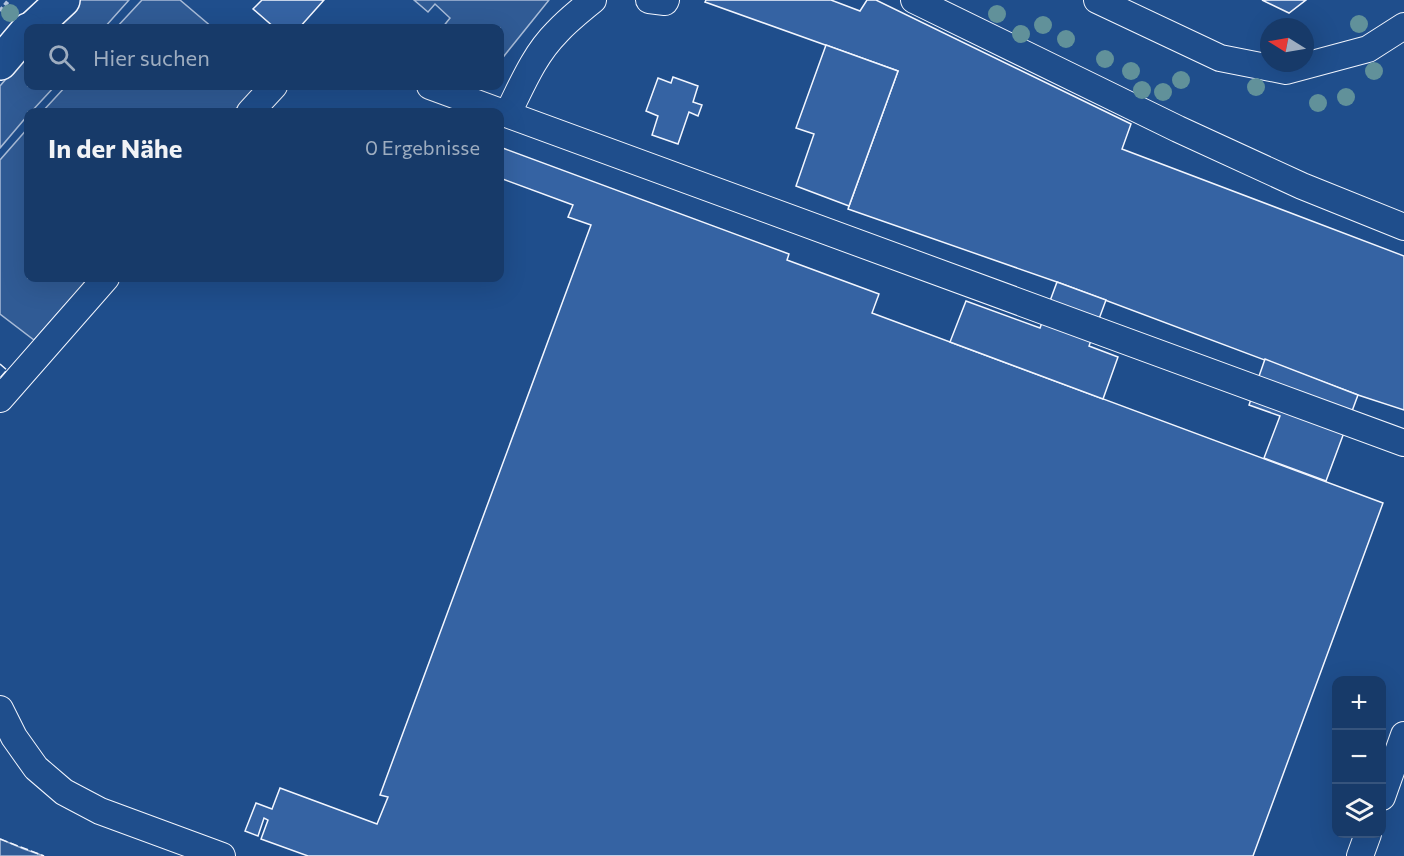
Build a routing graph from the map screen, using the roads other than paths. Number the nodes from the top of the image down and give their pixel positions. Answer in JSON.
{"nodes":[{"id":1,"x":54,"y":0,"type":"edge"},
{"id":2,"x":63,"y":0,"type":"edge"},
{"id":3,"x":593,"y":0,"type":"edge"},
{"id":4,"x":649,"y":0,"type":"edge"},
{"id":5,"x":666,"y":0,"type":"edge"},
{"id":6,"x":914,"y":0,"type":"edge"},
{"id":7,"x":1097,"y":0,"type":"edge"},
{"id":8,"x":34,"y":24,"type":"edge"},
{"id":9,"x":38,"y":24,"type":"edge"},
{"id":10,"x":1404,"y":26,"type":"edge"},
{"id":11,"x":270,"y":90,"type":"edge"},
{"id":12,"x":442,"y":90,"type":"edge"},
{"id":13,"x":254,"y":108,"type":"edge"},
{"id":14,"x":494,"y":108,"type":"edge"},
{"id":15,"x":504,"y":112,"type":"edge"},
{"id":16,"x":508,"y":113,"type":"junction"},
{"id":17,"x":1404,"y":227,"type":"edge"},
{"id":18,"x":102,"y":282,"type":"edge"},
{"id":19,"x":0,"y":399,"type":"edge"},
{"id":20,"x":1404,"y":443,"type":"edge"},
{"id":21,"x":0,"y":708,"type":"edge"},
{"id":22,"x":1404,"y":735,"type":"edge"},
{"id":23,"x":1386,"y":786,"type":"edge"},
{"id":24,"x":1367,"y":838,"type":"edge"},
{"id":25,"x":222,"y":856,"type":"edge"},
{"id":26,"x":1360,"y":856,"type":"edge"}],
"edges":[{"from":1,"to":8,"type":"main road"},
{"from":2,"to":9,"type":"main road"},
{"from":3,"to":16,"type":"street"},
{"from":4,"to":5,"type":"street"},
{"from":6,"to":17,"type":"street"},
{"from":7,"to":10,"type":"street"},
{"from":11,"to":13,"type":"street"},
{"from":12,"to":14,"type":"street"},
{"from":15,"to":16,"type":"street"},
{"from":16,"to":20,"type":"street"},
{"from":18,"to":19,"type":"street"},
{"from":21,"to":25,"type":"street"},
{"from":22,"to":23,"type":"street"},
{"from":24,"to":26,"type":"street"}]}
